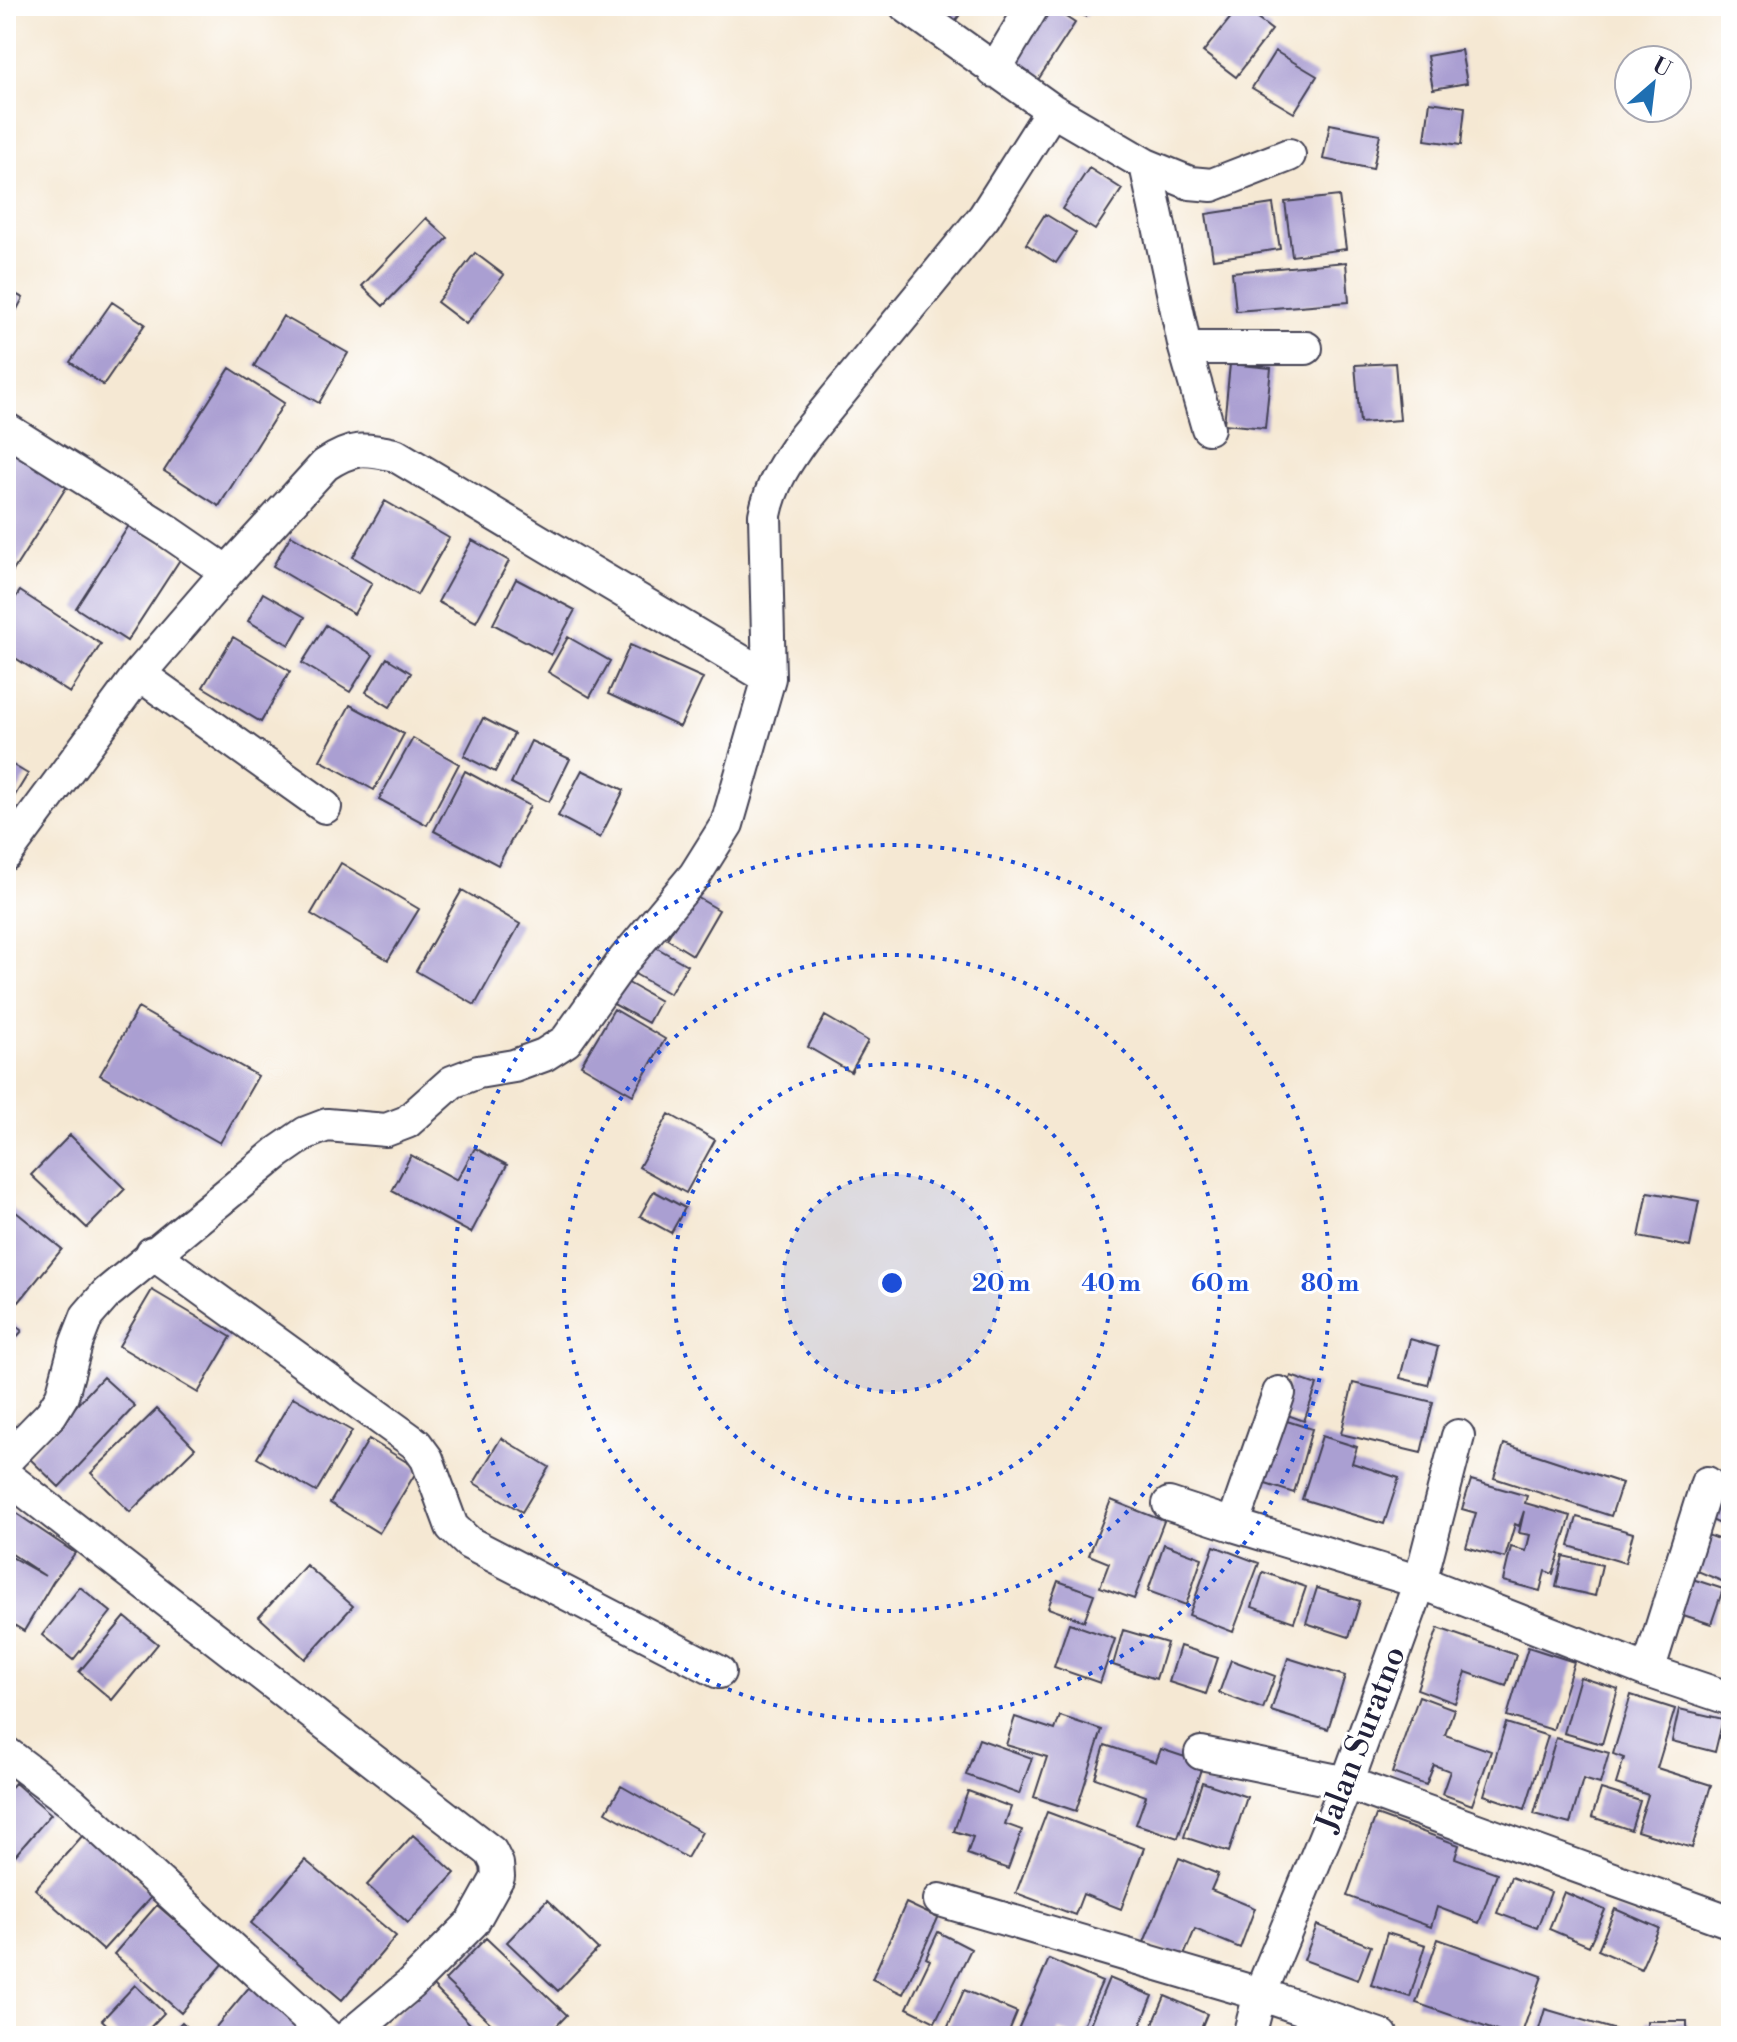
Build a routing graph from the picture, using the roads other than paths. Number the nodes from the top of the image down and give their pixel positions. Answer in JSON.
{"nodes":[{"id":1,"x":906,"y":6,"type":"edge"},
{"id":2,"x":1033,"y":6,"type":"edge"},
{"id":3,"x":994,"y":71,"type":"junction"},
{"id":4,"x":1052,"y":110,"type":"junction"},
{"id":5,"x":1289,"y":155,"type":"dead end"},
{"id":6,"x":1146,"y":165,"type":"junction"},
{"id":7,"x":1185,"y":348,"type":"junction"},
{"id":8,"x":1306,"y":348,"type":"dead end"},
{"id":9,"x":1208,"y":428,"type":"dead end"},
{"id":10,"x":8,"y":435,"type":"edge"},
{"id":11,"x":227,"y":572,"type":"junction"},
{"id":12,"x":139,"y":674,"type":"junction"},
{"id":13,"x":769,"y":678,"type":"junction"},
{"id":14,"x":325,"y":807,"type":"dead end"},
{"id":15,"x":6,"y":854,"type":"edge"},
{"id":16,"x":152,"y":1253,"type":"junction"},
{"id":17,"x":1279,"y":1393,"type":"dead end"},
{"id":18,"x":1458,"y":1436,"type":"dead end"},
{"id":19,"x":6,"y":1460,"type":"edge"},
{"id":20,"x":6,"y":1476,"type":"edge"},
{"id":21,"x":1707,"y":1483,"type":"dead end"},
{"id":22,"x":1169,"y":1504,"type":"dead end"},
{"id":23,"x":1233,"y":1525,"type":"junction"},
{"id":24,"x":1420,"y":1582,"type":"junction"},
{"id":25,"x":1648,"y":1671,"type":"junction"},
{"id":26,"x":719,"y":1672,"type":"dead end"},
{"id":27,"x":1731,"y":1699,"type":"edge"},
{"id":28,"x":6,"y":1753,"type":"edge"},
{"id":29,"x":1201,"y":1753,"type":"dead end"},
{"id":30,"x":1347,"y":1783,"type":"junction"},
{"id":31,"x":940,"y":1900,"type":"dead end"},
{"id":32,"x":1731,"y":1922,"type":"edge"},
{"id":33,"x":1260,"y":1994,"type":"junction"},
{"id":34,"x":327,"y":2036,"type":"edge"},
{"id":35,"x":349,"y":2036,"type":"edge"},
{"id":36,"x":1249,"y":2036,"type":"edge"},
{"id":37,"x":1382,"y":2036,"type":"edge"}],
"edges":[{"from":1,"to":3,"type":"street"},
{"from":2,"to":3,"type":"street"},
{"from":3,"to":4,"type":"street"},
{"from":4,"to":6,"type":"street"},
{"from":4,"to":13,"type":"street"},
{"from":5,"to":6,"type":"street"},
{"from":6,"to":7,"type":"street"},
{"from":7,"to":8,"type":"street"},
{"from":7,"to":9,"type":"street"},
{"from":10,"to":11,"type":"street"},
{"from":11,"to":12,"type":"street"},
{"from":11,"to":13,"type":"street"},
{"from":12,"to":14,"type":"street"},
{"from":12,"to":15,"type":"street"},
{"from":13,"to":16,"type":"street"},
{"from":16,"to":19,"type":"street"},
{"from":16,"to":26,"type":"street"},
{"from":17,"to":23,"type":"street"},
{"from":18,"to":24,"type":"street","name":"Jalan Suratno"},
{"from":20,"to":35,"type":"street"},
{"from":21,"to":25,"type":"street"},
{"from":22,"to":23,"type":"street"},
{"from":23,"to":24,"type":"street"},
{"from":24,"to":25,"type":"street"},
{"from":24,"to":30,"type":"street","name":"Jalan Suratno"},
{"from":25,"to":27,"type":"street"},
{"from":28,"to":34,"type":"street"},
{"from":29,"to":30,"type":"street"},
{"from":30,"to":32,"type":"street"},
{"from":30,"to":33,"type":"street","name":"Jalan Suratno"},
{"from":31,"to":33,"type":"street"},
{"from":33,"to":36,"type":"street","name":"Jalan Suratno"},
{"from":33,"to":37,"type":"street"}]}
